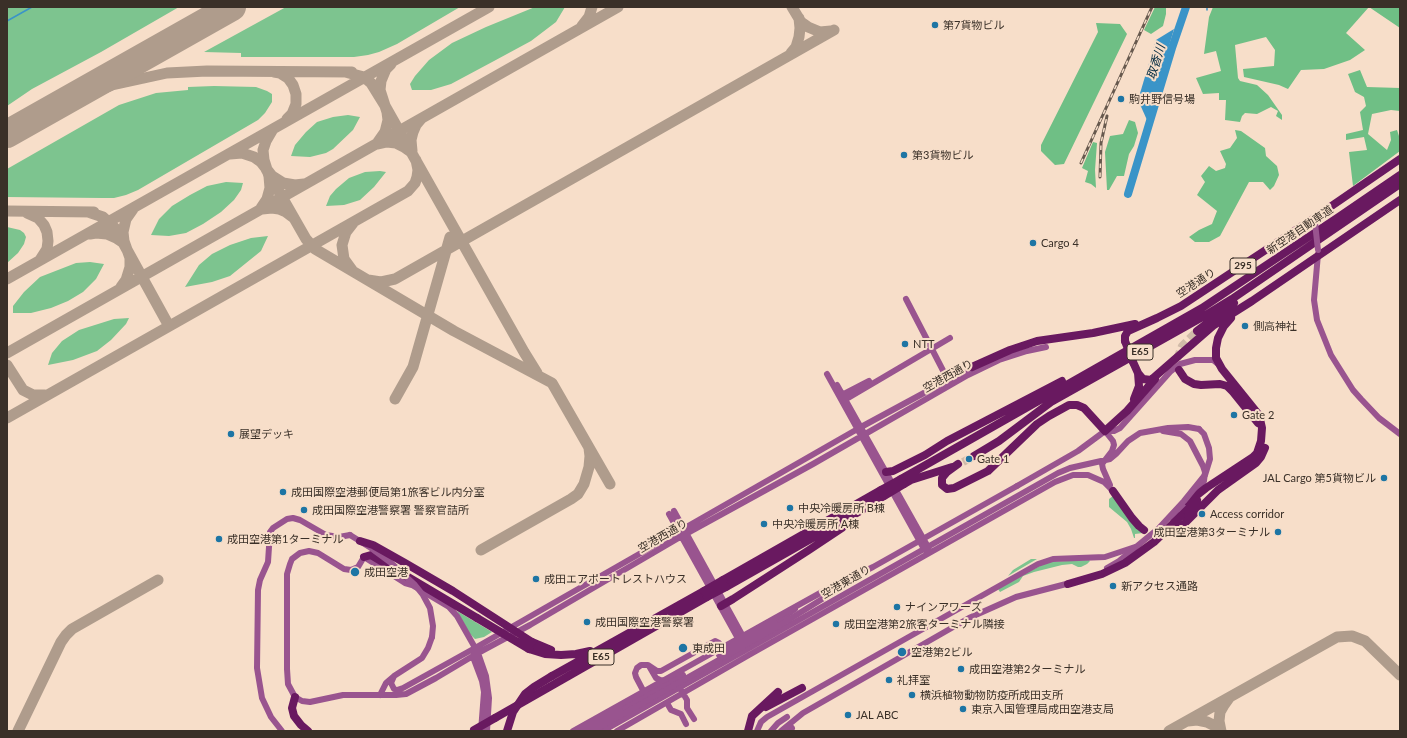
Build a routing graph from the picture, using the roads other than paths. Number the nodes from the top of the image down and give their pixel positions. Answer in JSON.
{"nodes":[{"id":1,"x":1400,"y":159,"type":"edge"},
{"id":2,"x":1400,"y":175,"type":"edge"},
{"id":3,"x":1400,"y":184,"type":"edge"},
{"id":4,"x":1400,"y":200,"type":"edge"},
{"id":5,"x":1315,"y":221,"type":"junction"},
{"id":6,"x":1306,"y":248,"type":"junction"},
{"id":7,"x":1318,"y":254,"type":"junction"},
{"id":8,"x":906,"y":299,"type":"dead end"},
{"id":9,"x":1252,"y":301,"type":"junction"},
{"id":10,"x":1170,"y":312,"type":"junction"},
{"id":11,"x":1197,"y":331,"type":"tunnel mouth"},
{"id":12,"x":1221,"y":331,"type":"junction"},
{"id":13,"x":950,"y":338,"type":"dead end"},
{"id":14,"x":1149,"y":338,"type":"junction"},
{"id":15,"x":931,"y":347,"type":"junction"},
{"id":16,"x":1046,"y":347,"type":"dead end"},
{"id":17,"x":1218,"y":364,"type":"junction"},
{"id":18,"x":972,"y":367,"type":"joint"},
{"id":19,"x":1165,"y":368,"type":"junction"},
{"id":20,"x":1179,"y":370,"type":"dead end"},
{"id":21,"x":1138,"y":373,"type":"junction"},
{"id":22,"x":829,"y":374,"type":"dead end"},
{"id":23,"x":949,"y":383,"type":"junction"},
{"id":24,"x":842,"y":398,"type":"junction"},
{"id":25,"x":859,"y":429,"type":"junction"},
{"id":26,"x":1156,"y":430,"type":"junction"},
{"id":27,"x":1105,"y":431,"type":"junction"},
{"id":28,"x":1400,"y":434,"type":"edge"},
{"id":29,"x":863,"y":435,"type":"junction"},
{"id":30,"x":1262,"y":435,"type":"junction"},
{"id":31,"x":974,"y":456,"type":"tunnel mouth"},
{"id":32,"x":1253,"y":457,"type":"junction"},
{"id":33,"x":1103,"y":461,"type":"junction"},
{"id":34,"x":886,"y":472,"type":"junction"},
{"id":35,"x":1233,"y":479,"type":"junction"},
{"id":36,"x":1218,"y":480,"type":"junction"},
{"id":37,"x":902,"y":481,"type":"junction"},
{"id":38,"x":1113,"y":491,"type":"junction"},
{"id":39,"x":882,"y":493,"type":"junction"},
{"id":40,"x":1188,"y":502,"type":"junction"},
{"id":41,"x":862,"y":510,"type":"junction"},
{"id":42,"x":672,"y":512,"type":"dead end"},
{"id":43,"x":1144,"y":530,"type":"dead end"},
{"id":44,"x":683,"y":532,"type":"junction"},
{"id":45,"x":1170,"y":533,"type":"dead end"},
{"id":46,"x":360,"y":541,"type":"junction"},
{"id":47,"x":927,"y":549,"type":"junction"},
{"id":48,"x":364,"y":557,"type":"junction"},
{"id":49,"x":725,"y":583,"type":"junction"},
{"id":50,"x":1068,"y":584,"type":"junction"},
{"id":51,"x":706,"y":594,"type":"junction"},
{"id":52,"x":824,"y":595,"type":"junction"},
{"id":53,"x":723,"y":605,"type":"junction"},
{"id":54,"x":615,"y":641,"type":"junction"},
{"id":55,"x":531,"y":645,"type":"junction"},
{"id":56,"x":748,"y":651,"type":"junction"},
{"id":57,"x":475,"y":653,"type":"junction"},
{"id":58,"x":649,"y":666,"type":"junction"},
{"id":59,"x":394,"y":676,"type":"junction"},
{"id":60,"x":802,"y":688,"type":"dead end"},
{"id":61,"x":675,"y":690,"type":"junction"},
{"id":62,"x":778,"y":692,"type":"dead end"},
{"id":63,"x":683,"y":693,"type":"junction"},
{"id":64,"x":380,"y":695,"type":"junction"},
{"id":65,"x":646,"y":696,"type":"junction"},
{"id":66,"x":295,"y":697,"type":"junction"},
{"id":67,"x":667,"y":702,"type":"junction"},
{"id":68,"x":758,"y":711,"type":"junction"},
{"id":69,"x":787,"y":717,"type":"dead end"},
{"id":70,"x":694,"y":719,"type":"dead end"},
{"id":71,"x":686,"y":724,"type":"dead end"},
{"id":72,"x":792,"y":728,"type":"dead end"},
{"id":73,"x":282,"y":731,"type":"edge"},
{"id":74,"x":308,"y":731,"type":"edge"},
{"id":75,"x":476,"y":731,"type":"edge"},
{"id":76,"x":487,"y":731,"type":"edge"},
{"id":77,"x":507,"y":731,"type":"edge"},
{"id":78,"x":573,"y":731,"type":"edge"},
{"id":79,"x":583,"y":731,"type":"edge"},
{"id":80,"x":593,"y":731,"type":"edge"},
{"id":81,"x":603,"y":731,"type":"edge"},
{"id":82,"x":617,"y":731,"type":"edge"},
{"id":83,"x":748,"y":731,"type":"edge"},
{"id":84,"x":757,"y":731,"type":"edge"},
{"id":85,"x":771,"y":731,"type":"edge"},
{"id":86,"x":781,"y":731,"type":"edge"},
{"id":87,"x":786,"y":731,"type":"edge"}],
"edges":[{"from":1,"to":5,"type":"highway","name":"空港通り","number":"295"},
{"from":2,"to":14,"type":"highway","name":"新空港自動車道","number":"E65"},
{"from":3,"to":6,"type":"highway","name":"新空港自動車道","number":"E65"},
{"from":4,"to":7,"type":"highway"},
{"from":5,"to":7,"type":"street","bridge":true},
{"from":5,"to":10,"type":"highway","name":"空港通り","number":"295"},
{"from":6,"to":11,"type":"highway"},
{"from":6,"to":31,"type":"highway","number":"E65"},
{"from":7,"to":9,"type":"highway"},
{"from":7,"to":28,"type":"street"},
{"from":8,"to":15,"type":"street"},
{"from":9,"to":12,"type":"highway"},
{"from":9,"to":19,"type":"highway"},
{"from":10,"to":18,"type":"highway","number":"295"},
{"from":10,"to":21,"type":"highway","name":"空港通り","number":"295","bridge":true},
{"from":12,"to":17,"type":"highway"},
{"from":12,"to":35,"type":"highway"},
{"from":13,"to":15,"type":"street"},
{"from":14,"to":34,"type":"highway"},
{"from":14,"to":37,"type":"highway","number":"E65"},
{"from":15,"to":23,"type":"street"},
{"from":15,"to":24,"type":"street"},
{"from":16,"to":23,"type":"street","name":"空港西通り"},
{"from":17,"to":27,"type":"street"},
{"from":17,"to":30,"type":"highway"},
{"from":18,"to":23,"type":"street","name":"空港西通り"},
{"from":19,"to":21,"type":"highway"},
{"from":19,"to":27,"type":"highway"},
{"from":20,"to":30,"type":"highway"},
{"from":21,"to":27,"type":"highway","number":"295"},
{"from":22,"to":24,"type":"street"},
{"from":23,"to":25,"type":"street","name":"空港西通り"},
{"from":23,"to":29,"type":"street","name":"空港西通り"},
{"from":24,"to":25,"type":"street"},
{"from":25,"to":29,"type":"street"},
{"from":25,"to":44,"type":"street","name":"空港西通り"},
{"from":26,"to":33,"type":"street"},
{"from":26,"to":40,"type":"street"},
{"from":26,"to":50,"type":"street","bridge":true},
{"from":27,"to":33,"type":"street"},
{"from":27,"to":37,"type":"highway","number":"E65"},
{"from":27,"to":52,"type":"street","bridge":true},
{"from":29,"to":34,"type":"street"},
{"from":29,"to":44,"type":"street","name":"空港西通り"},
{"from":29,"to":47,"type":"street"},
{"from":30,"to":32,"type":"highway"},
{"from":32,"to":35,"type":"highway"},
{"from":32,"to":36,"type":"highway"},
{"from":33,"to":38,"type":"street"},
{"from":33,"to":47,"type":"street","name":"空港東通り"},
{"from":34,"to":47,"type":"street"},
{"from":35,"to":45,"type":"highway"},
{"from":36,"to":40,"type":"highway"},
{"from":36,"to":50,"type":"highway","bridge":true},
{"from":37,"to":39,"type":"highway","number":"E65","bridge":true},
{"from":38,"to":43,"type":"highway"},
{"from":38,"to":47,"type":"street","name":"空港東通り"},
{"from":39,"to":41,"type":"highway","number":"E65"},
{"from":39,"to":49,"type":"highway","number":"E65"},
{"from":40,"to":84,"type":"street"},
{"from":41,"to":49,"type":"highway","number":"E65"},
{"from":41,"to":53,"type":"highway"},
{"from":42,"to":44,"type":"street"},
{"from":44,"to":53,"type":"street"},
{"from":44,"to":57,"type":"street","name":"空港西通り"},
{"from":46,"to":55,"type":"highway","bridge":true},
{"from":46,"to":59,"type":"street","bridge":true},
{"from":46,"to":73,"type":"street","bridge":true},
{"from":47,"to":56,"type":"street","name":"空港東通り"},
{"from":48,"to":55,"type":"highway","bridge":true},
{"from":48,"to":57,"type":"street"},
{"from":48,"to":66,"type":"street"},
{"from":49,"to":51,"type":"highway","number":"E65","bridge":true},
{"from":50,"to":86,"type":"street","bridge":true},
{"from":51,"to":54,"type":"highway","number":"E65"},
{"from":51,"to":75,"type":"highway","number":"E65","bridge":true},
{"from":52,"to":65,"type":"street","bridge":true},
{"from":52,"to":78,"type":"street","bridge":true},
{"from":52,"to":80,"type":"street","bridge":true},
{"from":53,"to":56,"type":"street"},
{"from":54,"to":55,"type":"highway"},
{"from":54,"to":77,"type":"highway","bridge":true},
{"from":56,"to":61,"type":"street","name":"空港東通り"},
{"from":56,"to":63,"type":"street","name":"空港東通り"},
{"from":57,"to":59,"type":"street"},
{"from":57,"to":64,"type":"street"},
{"from":57,"to":75,"type":"street"},
{"from":57,"to":76,"type":"street"},
{"from":58,"to":58,"type":"street"},
{"from":58,"to":65,"type":"street"},
{"from":59,"to":64,"type":"street"},
{"from":60,"to":68,"type":"highway"},
{"from":61,"to":63,"type":"street"},
{"from":61,"to":81,"type":"street","name":"空港東通り"},
{"from":62,"to":68,"type":"highway"},
{"from":63,"to":67,"type":"street","name":"空港東通り"},
{"from":63,"to":70,"type":"street"},
{"from":64,"to":66,"type":"street"},
{"from":65,"to":79,"type":"street","bridge":true},
{"from":66,"to":74,"type":"highway"},
{"from":67,"to":71,"type":"street"},
{"from":67,"to":82,"type":"street","name":"空港東通り"},
{"from":68,"to":83,"type":"highway"},
{"from":69,"to":85,"type":"street"},
{"from":72,"to":87,"type":"street"}]}
